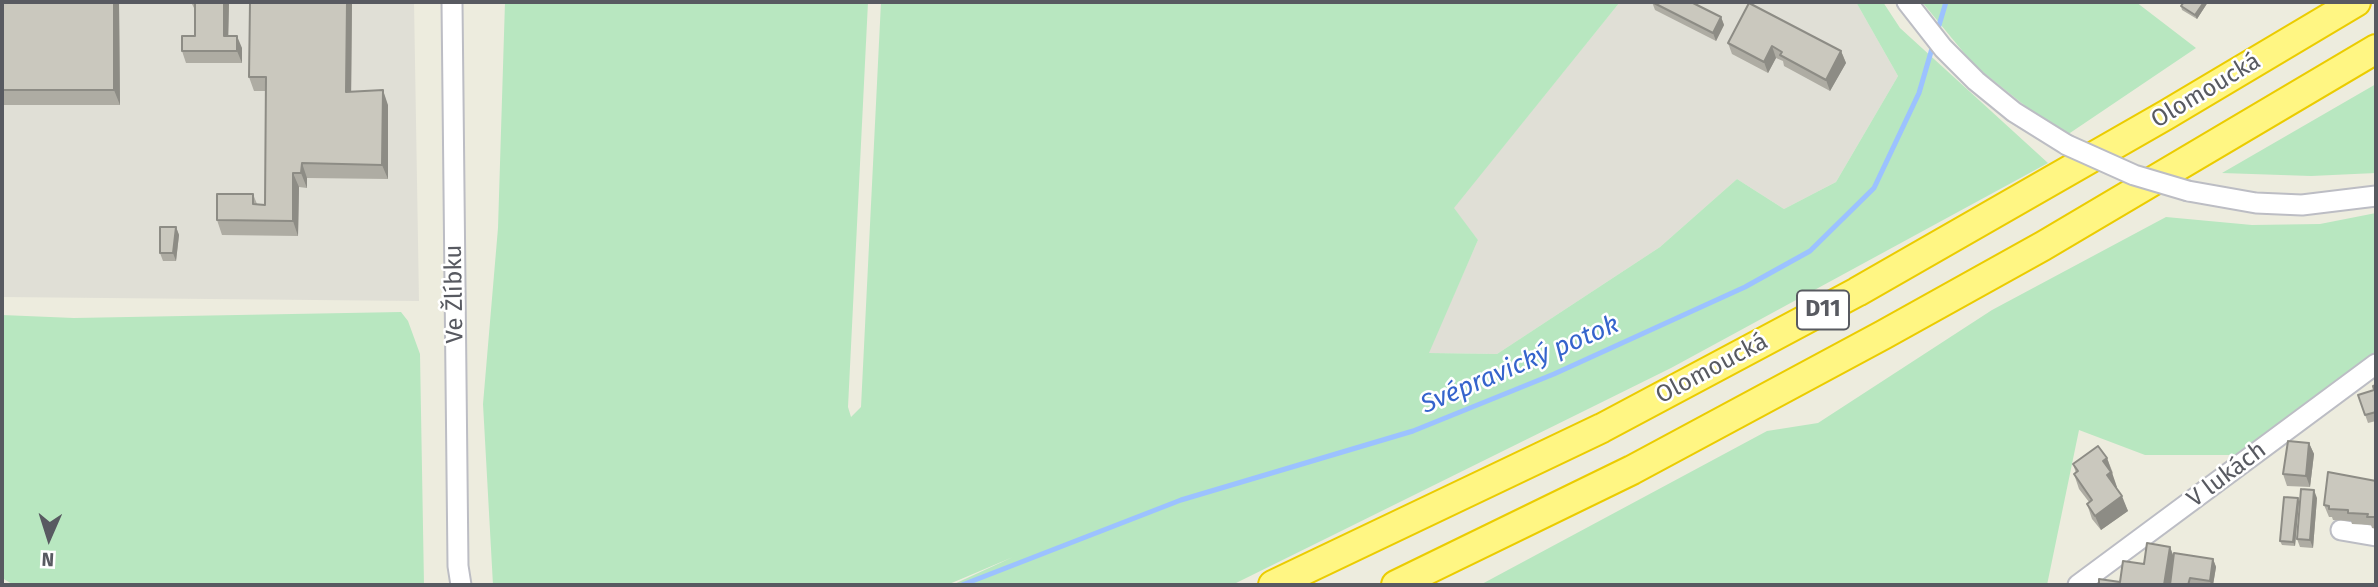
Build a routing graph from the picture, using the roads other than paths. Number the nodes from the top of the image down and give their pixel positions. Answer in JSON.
{"nodes":[{"id":1,"x":452,"y":2,"type":"edge"},
{"id":2,"x":1907,"y":2,"type":"edge"},
{"id":3,"x":2356,"y":2,"type":"edge"},
{"id":4,"x":2376,"y":49,"type":"edge"},
{"id":5,"x":2376,"y":196,"type":"edge"},
{"id":6,"x":2376,"y":364,"type":"edge"},
{"id":7,"x":2341,"y":530,"type":"dead end"},
{"id":8,"x":2376,"y":536,"type":"edge"},
{"id":9,"x":461,"y":585,"type":"edge"},
{"id":10,"x":1273,"y":585,"type":"edge"},
{"id":11,"x":1396,"y":585,"type":"edge"},
{"id":12,"x":2078,"y":585,"type":"edge"}],
"edges":[{"from":1,"to":9,"type":"street","name":"Ve Žlíbku"},
{"from":2,"to":5,"type":"street","bridge":true},
{"from":3,"to":10,"type":"highway","name":"Olomoucká","number":"D11"},
{"from":4,"to":11,"type":"highway","name":"Olomoucká","number":"D11"},
{"from":6,"to":12,"type":"street","name":"V lukách"},
{"from":7,"to":8,"type":"street"}]}
